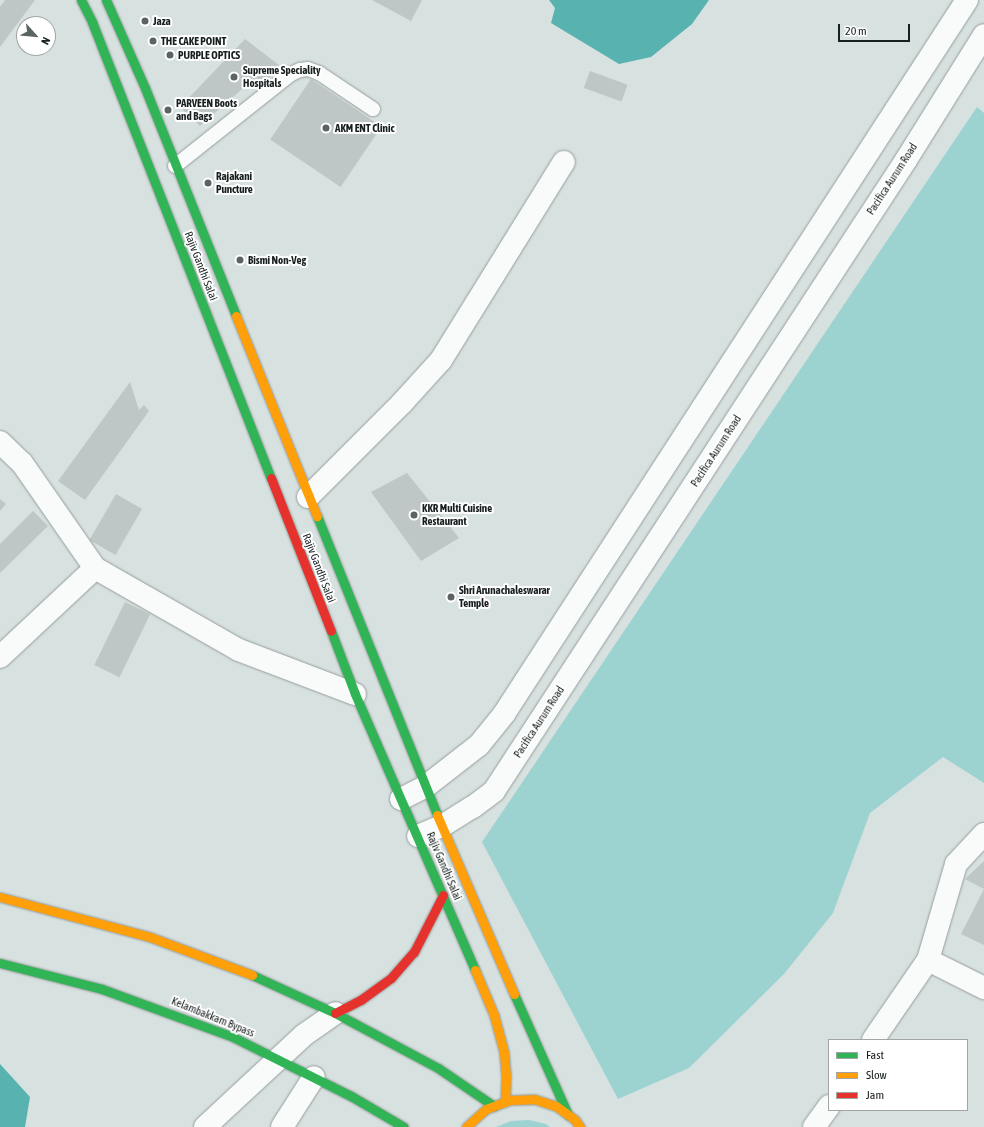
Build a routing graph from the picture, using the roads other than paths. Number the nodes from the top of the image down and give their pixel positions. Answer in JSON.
{"nodes":[{"id":1,"x":81,"y":0,"type":"edge"},
{"id":2,"x":106,"y":0,"type":"edge"},
{"id":3,"x":967,"y":0,"type":"edge"},
{"id":4,"x":984,"y":35,"type":"edge"},
{"id":5,"x":373,"y":109,"type":"dead end"},
{"id":6,"x":564,"y":162,"type":"dead end"},
{"id":7,"x":175,"y":166,"type":"junction"},
{"id":8,"x":0,"y":442,"type":"edge"},
{"id":9,"x":308,"y":497,"type":"junction"},
{"id":10,"x":95,"y":568,"type":"junction"},
{"id":11,"x":0,"y":656,"type":"edge"},
{"id":12,"x":355,"y":694,"type":"junction"},
{"id":13,"x":425,"y":787,"type":"junction"},
{"id":14,"x":401,"y":799,"type":"junction"},
{"id":15,"x":442,"y":826,"type":"junction"},
{"id":16,"x":984,"y":834,"type":"edge"},
{"id":17,"x":418,"y":836,"type":"junction"},
{"id":18,"x":443,"y":895,"type":"junction"},
{"id":19,"x":0,"y":897,"type":"edge"},
{"id":20,"x":928,"y":960,"type":"junction"},
{"id":21,"x":0,"y":963,"type":"edge"},
{"id":22,"x":984,"y":988,"type":"edge"},
{"id":23,"x":335,"y":1013,"type":"junction"},
{"id":24,"x":874,"y":1039,"type":"edge"},
{"id":25,"x":278,"y":1058,"type":"junction"},
{"id":26,"x":314,"y":1077,"type":"junction"},
{"id":27,"x":504,"y":1102,"type":"junction"},
{"id":28,"x":494,"y":1106,"type":"junction"},
{"id":29,"x":828,"y":1107,"type":"edge"},
{"id":30,"x":568,"y":1115,"type":"junction"},
{"id":31,"x":205,"y":1127,"type":"edge"},
{"id":32,"x":282,"y":1127,"type":"edge"},
{"id":33,"x":404,"y":1127,"type":"edge"},
{"id":34,"x":466,"y":1127,"type":"edge"},
{"id":35,"x":580,"y":1127,"type":"edge"},
{"id":36,"x":814,"y":1127,"type":"edge"}],
"edges":[{"from":1,"to":12,"type":"main road","name":"Rajiv Gandhi Salai"},
{"from":2,"to":7,"type":"main road","name":"Rajiv Gandhi Salai"},
{"from":3,"to":13,"type":"street"},
{"from":4,"to":15,"type":"street","name":"Pacifica Aurum Road"},
{"from":5,"to":7,"type":"lane"},
{"from":6,"to":9,"type":"street"},
{"from":7,"to":9,"type":"main road","name":"Rajiv Gandhi Salai"},
{"from":8,"to":10,"type":"street"},
{"from":9,"to":13,"type":"main road","name":"Rajiv Gandhi Salai"},
{"from":10,"to":11,"type":"street"},
{"from":10,"to":12,"type":"street"},
{"from":12,"to":14,"type":"main road","name":"Rajiv Gandhi Salai"},
{"from":13,"to":14,"type":"street"},
{"from":13,"to":15,"type":"main road","name":"Rajiv Gandhi Salai"},
{"from":14,"to":17,"type":"main road","name":"Rajiv Gandhi Salai"},
{"from":15,"to":17,"type":"street","name":"Pacifica Aurum Road"},
{"from":15,"to":30,"type":"main road","name":"Rajiv Gandhi Salai"},
{"from":16,"to":20,"type":"street"},
{"from":17,"to":18,"type":"main road","name":"Rajiv Gandhi Salai"},
{"from":18,"to":23,"type":"main road"},
{"from":18,"to":27,"type":"main road","name":"Rajiv Gandhi Salai"},
{"from":19,"to":23,"type":"main road"},
{"from":20,"to":22,"type":"street"},
{"from":20,"to":24,"type":"street"},
{"from":21,"to":25,"type":"main road","name":"Kelambakkam Bypass"},
{"from":23,"to":25,"type":"street"},
{"from":23,"to":28,"type":"main road"},
{"from":25,"to":26,"type":"main road","name":"Kelambakkam Bypass"},
{"from":25,"to":31,"type":"street"},
{"from":26,"to":32,"type":"street"},
{"from":26,"to":33,"type":"main road","name":"Kelambakkam Bypass"},
{"from":27,"to":28,"type":"main road"},
{"from":27,"to":30,"type":"main road"},
{"from":28,"to":34,"type":"main road"},
{"from":29,"to":36,"type":"street"},
{"from":30,"to":35,"type":"main road"}]}
